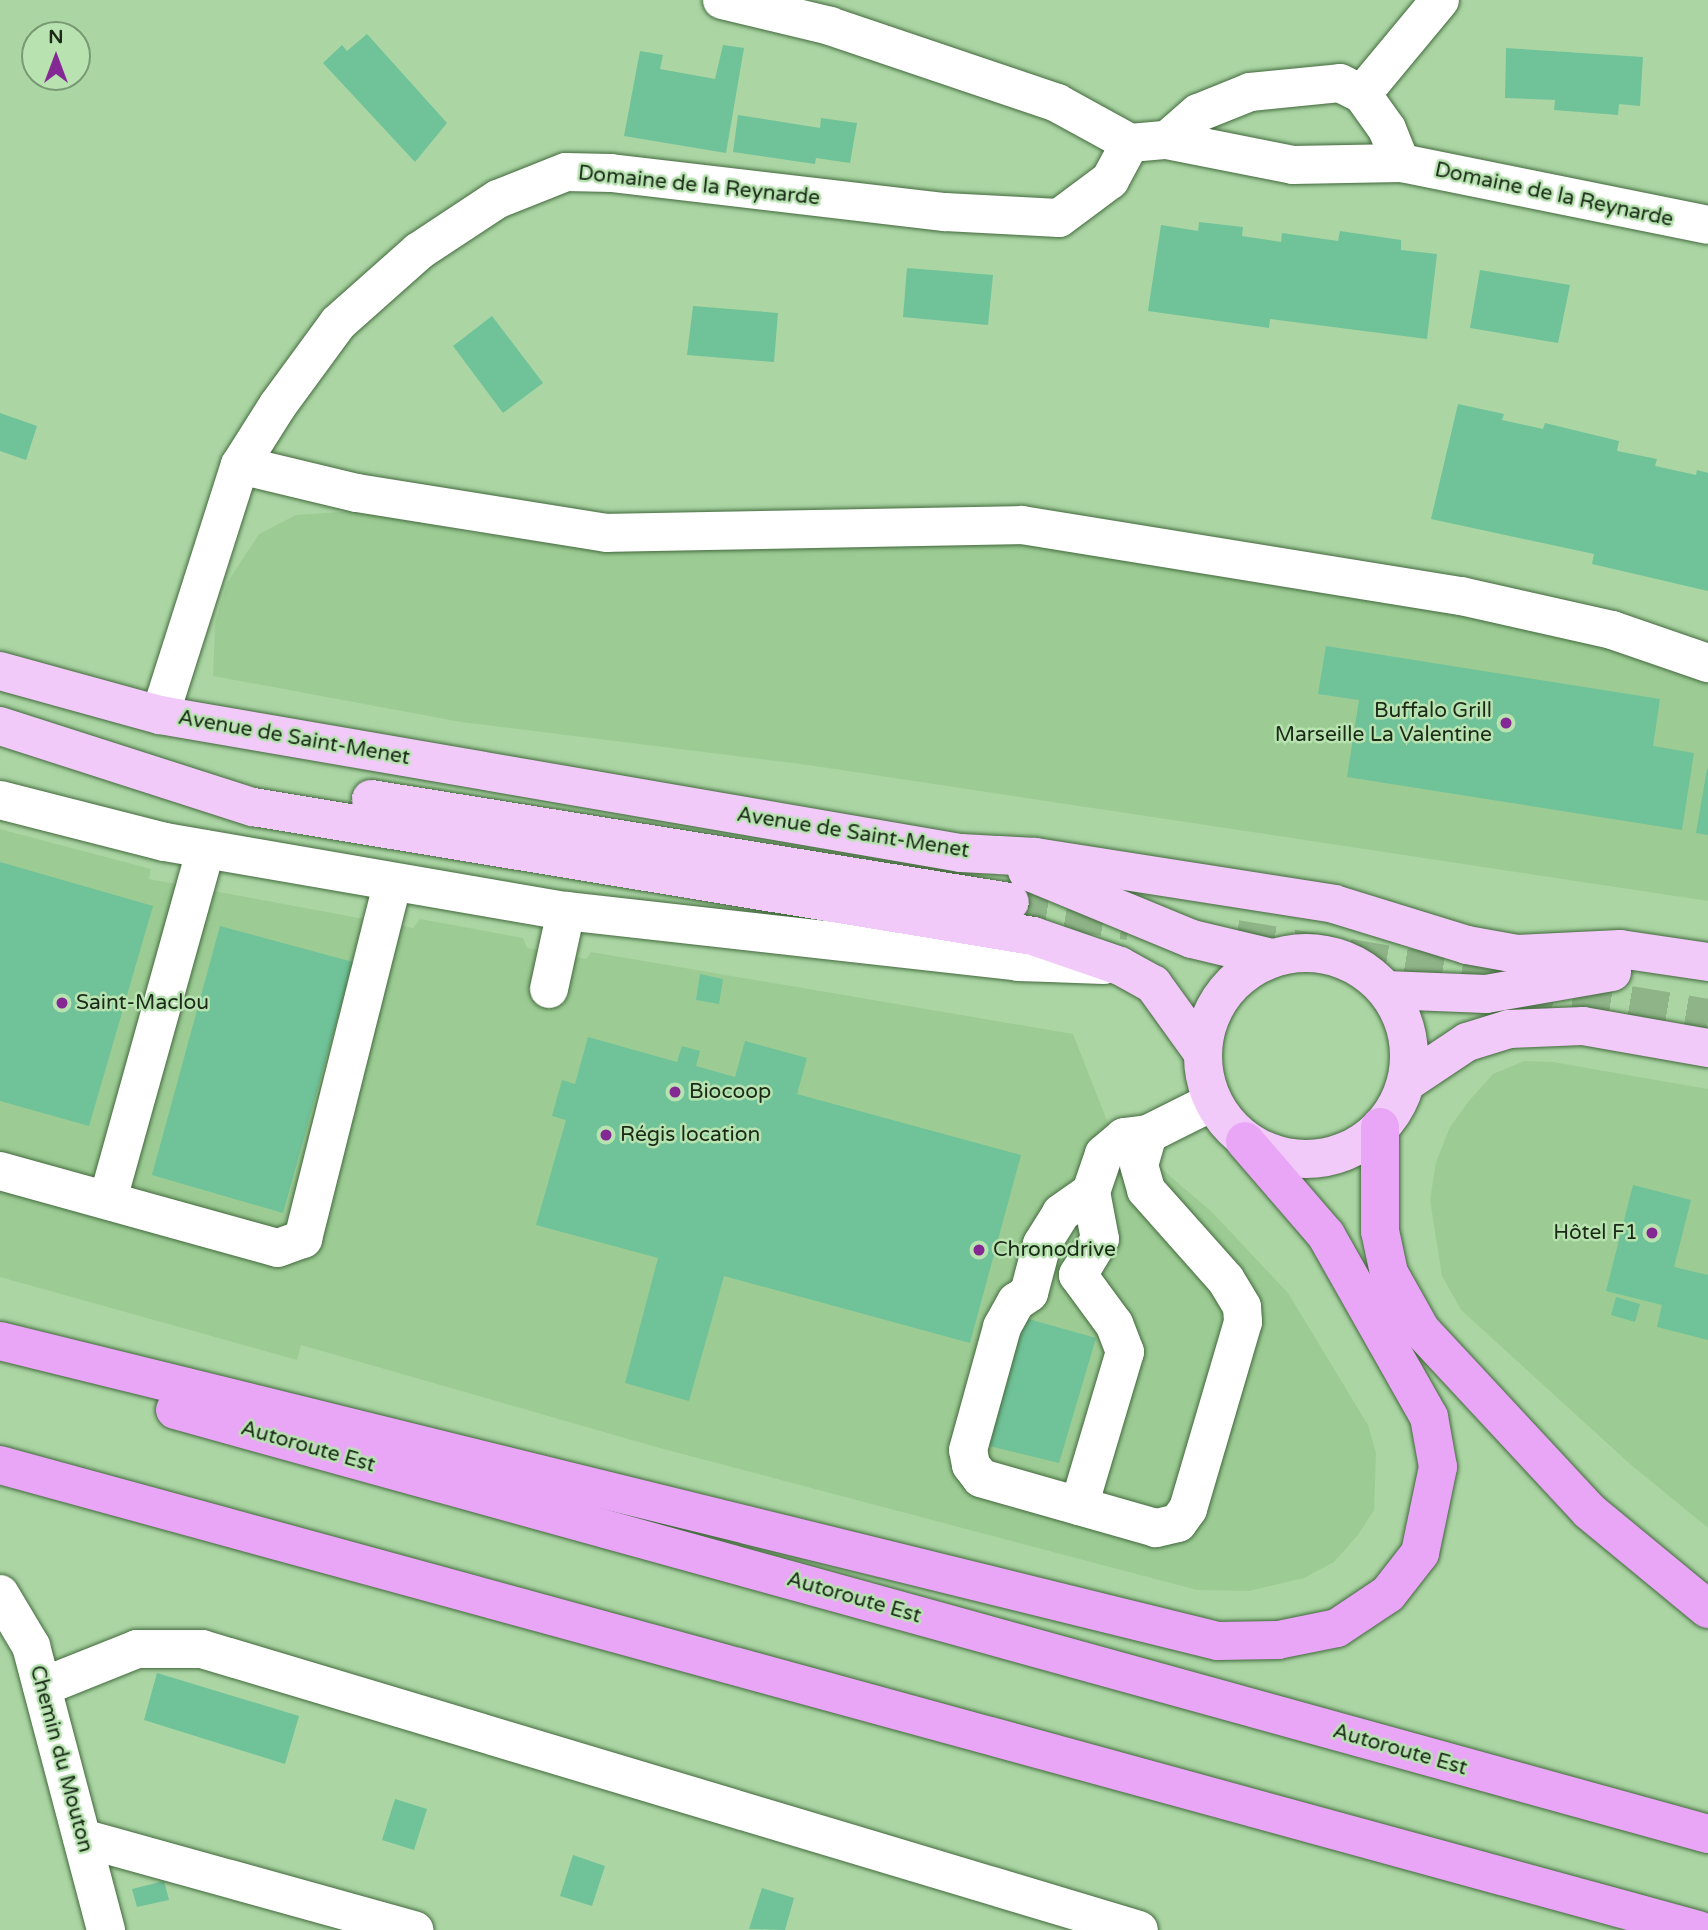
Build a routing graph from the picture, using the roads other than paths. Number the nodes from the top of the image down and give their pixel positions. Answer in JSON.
{"nodes":[{"id":1,"x":722,"y":0,"type":"edge"},
{"id":2,"x":1440,"y":0,"type":"edge"},
{"id":3,"x":1362,"y":94,"type":"junction"},
{"id":4,"x":1149,"y":142,"type":"junction"},
{"id":5,"x":1401,"y":163,"type":"junction"},
{"id":6,"x":1708,"y":225,"type":"edge"},
{"id":7,"x":240,"y":465,"type":"junction"},
{"id":8,"x":1708,"y":663,"type":"edge"},
{"id":9,"x":0,"y":671,"type":"edge"},
{"id":10,"x":160,"y":715,"type":"junction"},
{"id":11,"x":0,"y":726,"type":"edge"},
{"id":12,"x":89,"y":755,"type":"junction"},
{"id":13,"x":0,"y":800,"type":"edge"},
{"id":14,"x":206,"y":849,"type":"junction"},
{"id":15,"x":961,"y":853,"type":"junction"},
{"id":16,"x":393,"y":882,"type":"junction"},
{"id":17,"x":1010,"y":902,"type":"tunnel mouth"},
{"id":18,"x":566,"y":911,"type":"junction"},
{"id":19,"x":1272,"y":958,"type":"junction"},
{"id":20,"x":1708,"y":962,"type":"edge"},
{"id":21,"x":1120,"y":966,"type":"junction"},
{"id":22,"x":1708,"y":981,"type":"edge"},
{"id":23,"x":549,"y":989,"type":"dead end"},
{"id":24,"x":1386,"y":990,"type":"junction"},
{"id":25,"x":1708,"y":1048,"type":"edge"},
{"id":26,"x":1202,"y":1052,"type":"junction"},
{"id":27,"x":1407,"y":1082,"type":"junction"},
{"id":28,"x":1212,"y":1102,"type":"junction"},
{"id":29,"x":1380,"y":1127,"type":"junction"},
{"id":30,"x":1148,"y":1134,"type":"junction"},
{"id":31,"x":1245,"y":1141,"type":"junction"},
{"id":32,"x":0,"y":1171,"type":"edge"},
{"id":33,"x":1091,"y":1192,"type":"junction"},
{"id":34,"x":108,"y":1199,"type":"junction"},
{"id":35,"x":0,"y":1341,"type":"edge"},
{"id":36,"x":0,"y":1361,"type":"edge"},
{"id":37,"x":0,"y":1465,"type":"edge"},
{"id":38,"x":1079,"y":1506,"type":"junction"},
{"id":39,"x":0,"y":1594,"type":"edge"},
{"id":40,"x":1708,"y":1609,"type":"edge"},
{"id":41,"x":42,"y":1687,"type":"junction"},
{"id":42,"x":1708,"y":1834,"type":"edge"},
{"id":43,"x":82,"y":1838,"type":"junction"},
{"id":44,"x":1587,"y":1900,"type":"junction"},
{"id":45,"x":106,"y":1930,"type":"edge"},
{"id":46,"x":414,"y":1930,"type":"edge"},
{"id":47,"x":1139,"y":1930,"type":"edge"},
{"id":48,"x":1671,"y":1930,"type":"edge"},
{"id":49,"x":1699,"y":1930,"type":"edge"}],
"edges":[{"from":1,"to":4,"type":"street","name":"Domaine de la Reynarde"},
{"from":2,"to":3,"type":"street"},
{"from":3,"to":4,"type":"street","name":"Domaine de la Reynarde"},
{"from":3,"to":5,"type":"street"},
{"from":4,"to":5,"type":"street","name":"Domaine de la Reynarde"},
{"from":4,"to":7,"type":"street","name":"Domaine de la Reynarde"},
{"from":5,"to":6,"type":"street","name":"Domaine de la Reynarde"},
{"from":7,"to":8,"type":"street"},
{"from":7,"to":10,"type":"street","name":"Domaine de la Reynarde"},
{"from":9,"to":10,"type":"main road","name":"Avenue de Saint-Menet"},
{"from":10,"to":15,"type":"main road","name":"Avenue de Saint-Menet"},
{"from":11,"to":12,"type":"main road"},
{"from":12,"to":17,"type":"main road"},
{"from":12,"to":21,"type":"main road"},
{"from":13,"to":14,"type":"street"},
{"from":14,"to":16,"type":"street"},
{"from":14,"to":34,"type":"street"},
{"from":15,"to":19,"type":"main road"},
{"from":15,"to":20,"type":"main road","name":"Avenue de Saint-Menet"},
{"from":16,"to":18,"type":"street"},
{"from":16,"to":34,"type":"street"},
{"from":18,"to":21,"type":"street"},
{"from":18,"to":23,"type":"street"},
{"from":19,"to":24,"type":"main road"},
{"from":19,"to":26,"type":"main road"},
{"from":21,"to":26,"type":"main road"},
{"from":22,"to":24,"type":"main road"},
{"from":24,"to":27,"type":"main road"},
{"from":25,"to":27,"type":"main road"},
{"from":26,"to":28,"type":"main road"},
{"from":27,"to":29,"type":"main road"},
{"from":28,"to":30,"type":"street"},
{"from":28,"to":31,"type":"main road"},
{"from":29,"to":31,"type":"main road"},
{"from":29,"to":40,"type":"highway"},
{"from":30,"to":33,"type":"street"},
{"from":30,"to":38,"type":"street"},
{"from":31,"to":35,"type":"highway"},
{"from":32,"to":34,"type":"street"},
{"from":33,"to":38,"type":"street"},
{"from":33,"to":38,"type":"street"},
{"from":36,"to":42,"type":"highway","name":"Autoroute Est"},
{"from":37,"to":44,"type":"highway"},
{"from":39,"to":41,"type":"street","name":"Chemin du Mouton"},
{"from":41,"to":43,"type":"street","name":"Chemin du Mouton"},
{"from":41,"to":47,"type":"street"},
{"from":43,"to":45,"type":"street","name":"Chemin du Mouton"},
{"from":43,"to":46,"type":"street"},
{"from":44,"to":48,"type":"highway"},
{"from":44,"to":49,"type":"highway"}]}
